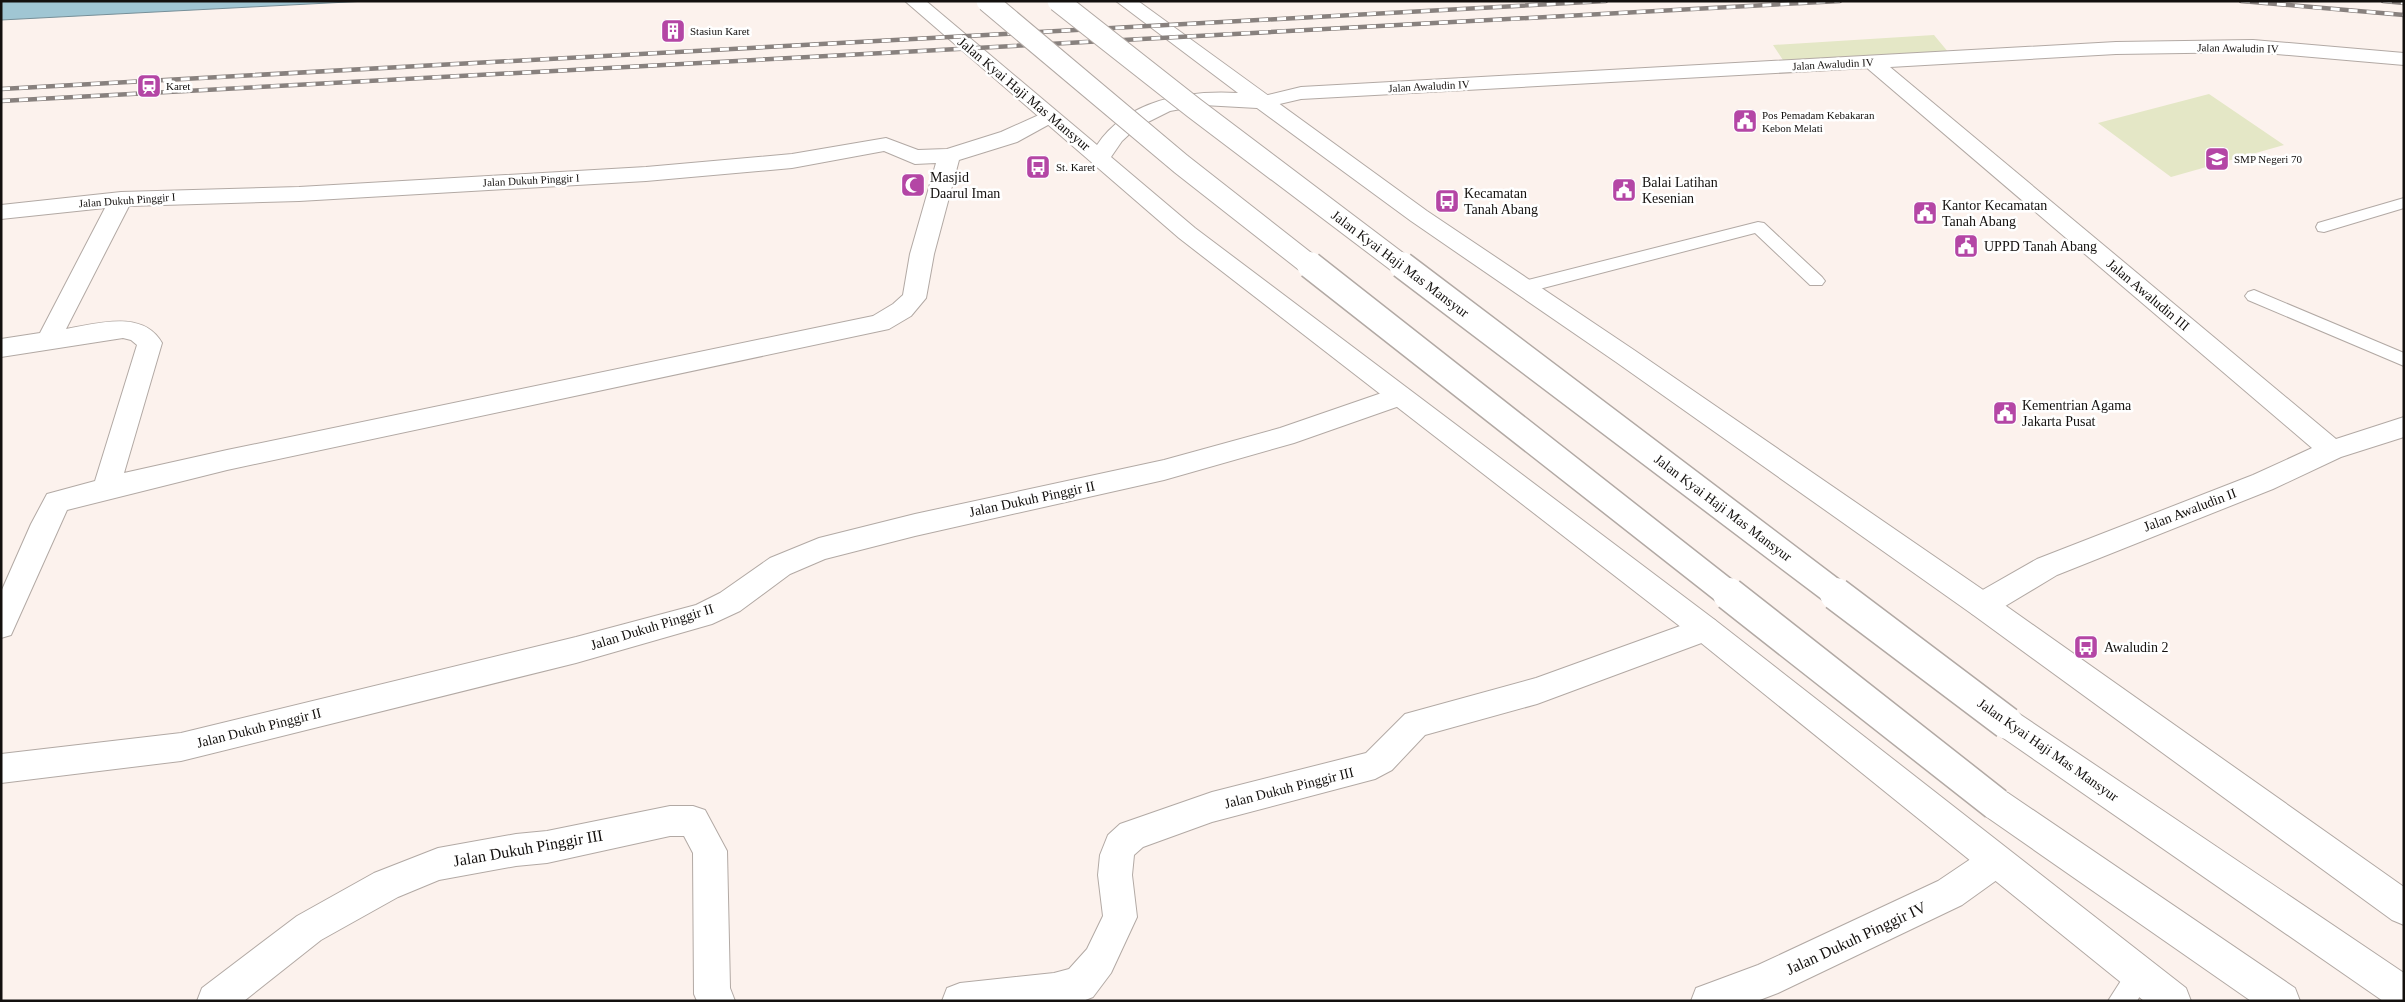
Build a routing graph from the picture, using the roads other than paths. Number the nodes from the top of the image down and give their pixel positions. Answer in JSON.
{"nodes":[{"id":1,"x":987,"y":1,"type":"edge"},
{"id":2,"x":1058,"y":1,"type":"edge"},
{"id":3,"x":1125,"y":1,"type":"edge"},
{"id":4,"x":919,"y":4,"type":"edge"},
{"id":5,"x":2404,"y":59,"type":"edge"},
{"id":6,"x":1872,"y":62,"type":"junction"},
{"id":7,"x":1263,"y":102,"type":"junction"},
{"id":8,"x":1050,"y":116,"type":"junction"},
{"id":9,"x":949,"y":156,"type":"junction"},
{"id":10,"x":1099,"y":158,"type":"junction"},
{"id":11,"x":121,"y":199,"type":"junction"},
{"id":12,"x":2404,"y":203,"type":"edge"},
{"id":13,"x":1,"y":212,"type":"edge"},
{"id":14,"x":2324,"y":227,"type":"dead end"},
{"id":15,"x":1816,"y":281,"type":"dead end"},
{"id":16,"x":1524,"y":287,"type":"junction"},
{"id":17,"x":2254,"y":296,"type":"dead end"},
{"id":18,"x":50,"y":339,"type":"junction"},
{"id":19,"x":1,"y":348,"type":"edge"},
{"id":20,"x":2404,"y":360,"type":"edge"},
{"id":21,"x":1399,"y":396,"type":"junction"},
{"id":22,"x":2404,"y":427,"type":"edge"},
{"id":23,"x":2332,"y":450,"type":"junction"},
{"id":24,"x":106,"y":488,"type":"junction"},
{"id":25,"x":1982,"y":605,"type":"junction"},
{"id":26,"x":1,"y":626,"type":"edge"},
{"id":27,"x":1706,"y":629,"type":"junction"},
{"id":28,"x":1,"y":768,"type":"edge"},
{"id":29,"x":1996,"y":861,"type":"junction"},
{"id":30,"x":2404,"y":908,"type":"edge"},
{"id":31,"x":2140,"y":974,"type":"junction"},
{"id":32,"x":2404,"y":994,"type":"edge"},
{"id":33,"x":215,"y":1001,"type":"edge"},
{"id":34,"x":717,"y":1001,"type":"edge"},
{"id":35,"x":960,"y":1001,"type":"edge"},
{"id":36,"x":1709,"y":1001,"type":"edge"},
{"id":37,"x":2121,"y":1001,"type":"edge"},
{"id":38,"x":2173,"y":1001,"type":"edge"},
{"id":39,"x":2282,"y":1001,"type":"edge"}],
"edges":[{"from":1,"to":39,"type":"street","bridge":true},
{"from":2,"to":32,"type":"street","name":"Jalan Kyai Haji Mas Mansyur","bridge":true},
{"from":3,"to":7,"type":"street"},
{"from":4,"to":8,"type":"street","name":"Jalan Kyai Haji Mas Mansyur"},
{"from":5,"to":6,"type":"street","name":"Jalan Awaludin IV"},
{"from":6,"to":7,"type":"street","name":"Jalan Awaludin IV"},
{"from":6,"to":23,"type":"street","name":"Jalan Awaludin III"},
{"from":7,"to":10,"type":"street"},
{"from":7,"to":16,"type":"street"},
{"from":8,"to":9,"type":"street","name":"Jalan Dukuh Pinggir I"},
{"from":8,"to":10,"type":"street","name":"Jalan Kyai Haji Mas Mansyur"},
{"from":9,"to":11,"type":"street","name":"Jalan Dukuh Pinggir I"},
{"from":9,"to":24,"type":"street"},
{"from":10,"to":21,"type":"street","name":"Jalan Kyai Haji Mas Mansyur"},
{"from":11,"to":13,"type":"street","name":"Jalan Dukuh Pinggir I"},
{"from":11,"to":18,"type":"street"},
{"from":12,"to":14,"type":"lane"},
{"from":15,"to":16,"type":"lane"},
{"from":16,"to":25,"type":"street"},
{"from":17,"to":20,"type":"lane"},
{"from":18,"to":19,"type":"street"},
{"from":18,"to":24,"type":"street"},
{"from":21,"to":27,"type":"street","name":"Jalan Kyai Haji Mas Mansyur"},
{"from":21,"to":28,"type":"street","name":"Jalan Dukuh Pinggir II"},
{"from":22,"to":23,"type":"street","name":"Jalan Awaludin II"},
{"from":23,"to":25,"type":"street","name":"Jalan Awaludin II"},
{"from":24,"to":26,"type":"street"},
{"from":25,"to":30,"type":"street"},
{"from":27,"to":29,"type":"street","name":"Jalan Kyai Haji Mas Mansyur"},
{"from":27,"to":35,"type":"street","name":"Jalan Dukuh Pinggir III"},
{"from":29,"to":31,"type":"street","name":"Jalan Kyai Haji Mas Mansyur"},
{"from":29,"to":36,"type":"street","name":"Jalan Dukuh Pinggir IV"},
{"from":31,"to":37,"type":"lane"},
{"from":31,"to":38,"type":"street","name":"Jalan Kyai Haji Mas Mansyur"},
{"from":33,"to":34,"type":"street","name":"Jalan Dukuh Pinggir III"}]}
